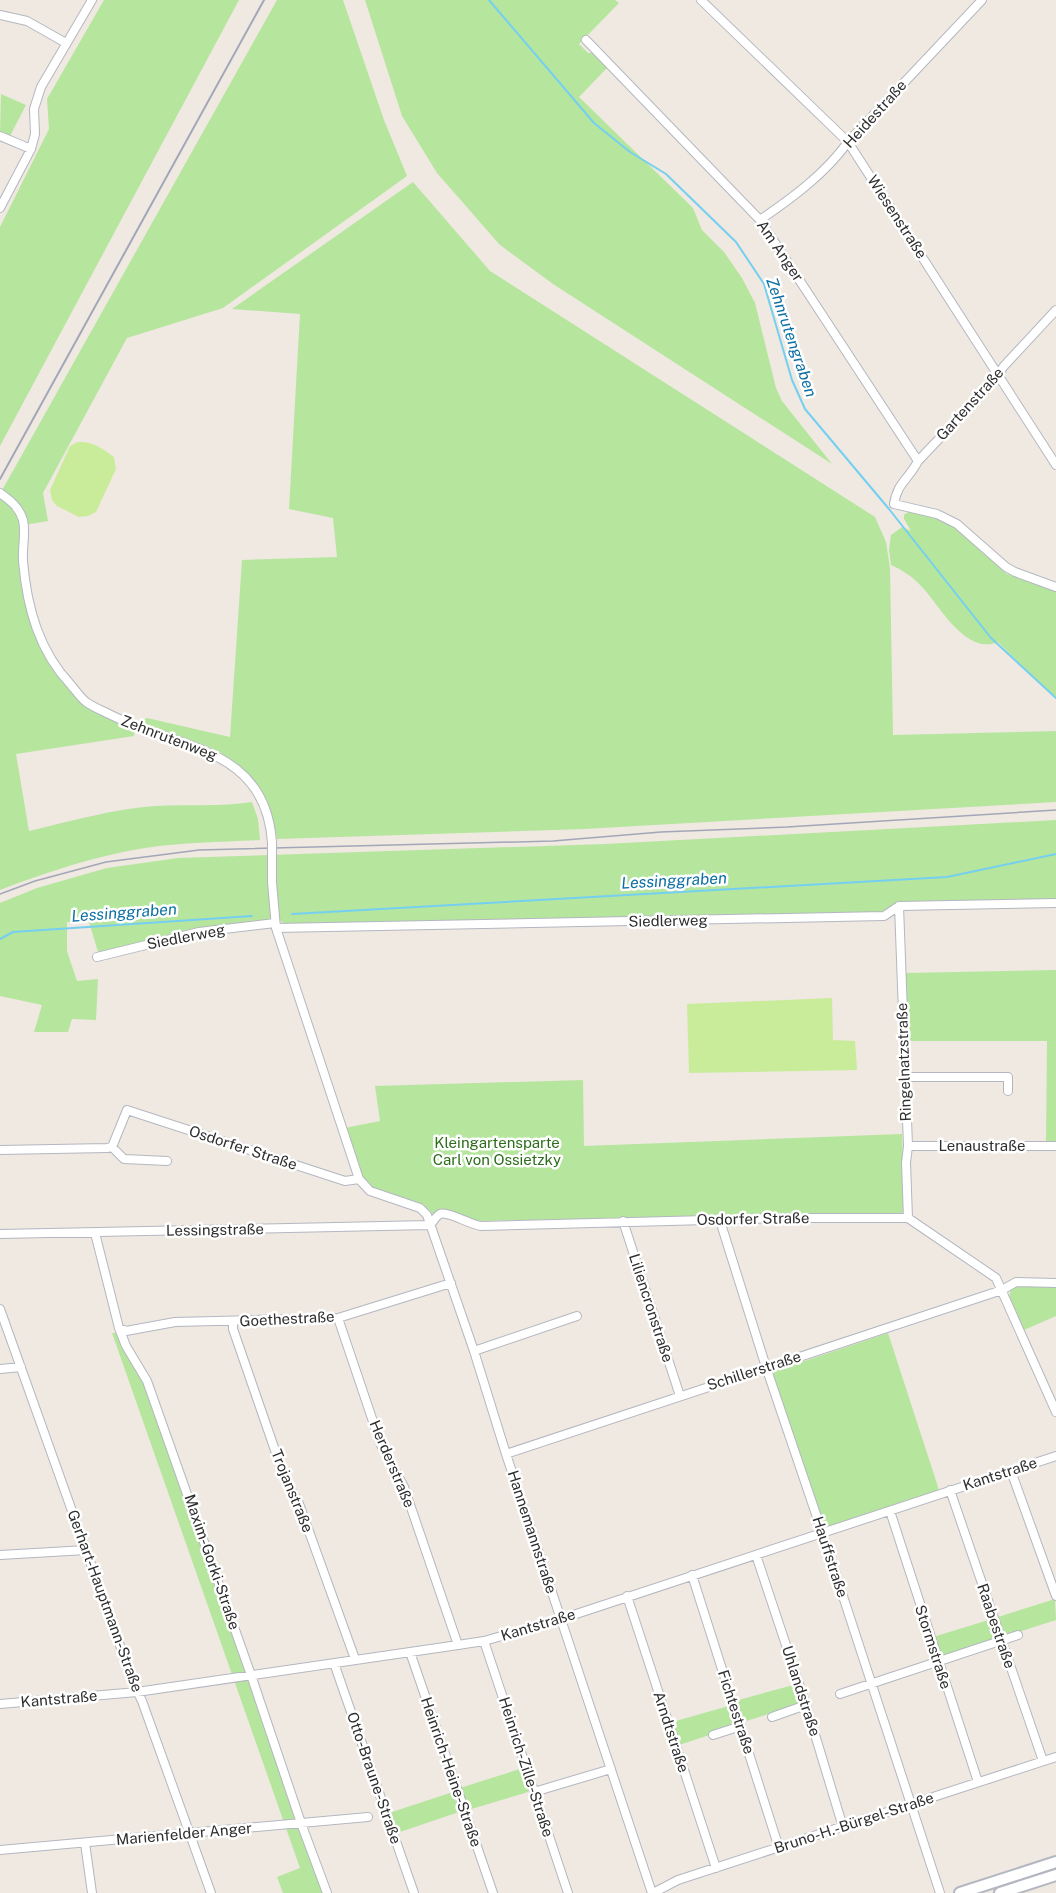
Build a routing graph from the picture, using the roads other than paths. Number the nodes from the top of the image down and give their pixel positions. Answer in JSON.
{"nodes":[{"id":1,"x":92,"y":0,"type":"edge"},
{"id":2,"x":701,"y":0,"type":"edge"},
{"id":3,"x":982,"y":0,"type":"edge"},
{"id":4,"x":0,"y":15,"type":"edge"},
{"id":5,"x":586,"y":40,"type":"dead end"},
{"id":6,"x":66,"y":43,"type":"junction"},
{"id":7,"x":0,"y":136,"type":"edge"},
{"id":8,"x":848,"y":142,"type":"junction"},
{"id":9,"x":31,"y":149,"type":"junction"},
{"id":10,"x":0,"y":208,"type":"edge"},
{"id":11,"x":760,"y":220,"type":"junction"},
{"id":12,"x":1056,"y":310,"type":"edge"},
{"id":13,"x":997,"y":374,"type":"junction"},
{"id":14,"x":918,"y":461,"type":"junction"},
{"id":15,"x":1056,"y":465,"type":"edge"},
{"id":16,"x":0,"y":493,"type":"edge"},
{"id":17,"x":1056,"y":587,"type":"edge"},
{"id":18,"x":1056,"y":903,"type":"edge"},
{"id":19,"x":899,"y":906,"type":"junction"},
{"id":20,"x":276,"y":926,"type":"junction"},
{"id":21,"x":97,"y":957,"type":"dead end"},
{"id":22,"x":905,"y":1077,"type":"junction"},
{"id":23,"x":1008,"y":1091,"type":"dead end"},
{"id":24,"x":908,"y":1146,"type":"junction"},
{"id":25,"x":1056,"y":1146,"type":"edge"},
{"id":26,"x":112,"y":1147,"type":"junction"},
{"id":27,"x":0,"y":1150,"type":"edge"},
{"id":28,"x":167,"y":1161,"type":"dead end"},
{"id":29,"x":359,"y":1179,"type":"junction"},
{"id":30,"x":908,"y":1218,"type":"junction"},
{"id":31,"x":722,"y":1220,"type":"junction"},
{"id":32,"x":623,"y":1221,"type":"junction"},
{"id":33,"x":430,"y":1225,"type":"junction"},
{"id":34,"x":95,"y":1233,"type":"junction"},
{"id":35,"x":0,"y":1234,"type":"edge"},
{"id":36,"x":451,"y":1283,"type":"junction"},
{"id":37,"x":1056,"y":1283,"type":"edge"},
{"id":38,"x":1002,"y":1290,"type":"junction"},
{"id":39,"x":0,"y":1309,"type":"edge"},
{"id":40,"x":577,"y":1316,"type":"dead end"},
{"id":41,"x":339,"y":1317,"type":"junction"},
{"id":42,"x":233,"y":1321,"type":"junction"},
{"id":43,"x":119,"y":1328,"type":"junction"},
{"id":44,"x":474,"y":1351,"type":"junction"},
{"id":45,"x":21,"y":1367,"type":"junction"},
{"id":46,"x":766,"y":1367,"type":"junction"},
{"id":47,"x":0,"y":1369,"type":"edge"},
{"id":48,"x":680,"y":1396,"type":"junction"},
{"id":49,"x":1056,"y":1412,"type":"edge"},
{"id":50,"x":506,"y":1454,"type":"junction"},
{"id":51,"x":1056,"y":1456,"type":"edge"},
{"id":52,"x":1011,"y":1470,"type":"junction"},
{"id":53,"x":950,"y":1490,"type":"junction"},
{"id":54,"x":890,"y":1511,"type":"junction"},
{"id":55,"x":822,"y":1532,"type":"junction"},
{"id":56,"x":86,"y":1551,"type":"junction"},
{"id":57,"x":0,"y":1555,"type":"edge"},
{"id":58,"x":756,"y":1555,"type":"junction"},
{"id":59,"x":692,"y":1575,"type":"junction"},
{"id":60,"x":627,"y":1596,"type":"junction"},
{"id":61,"x":1056,"y":1596,"type":"edge"},
{"id":62,"x":561,"y":1619,"type":"junction"},
{"id":63,"x":1018,"y":1635,"type":"dead end"},
{"id":64,"x":484,"y":1641,"type":"junction"},
{"id":65,"x":1001,"y":1641,"type":"junction"},
{"id":66,"x":458,"y":1645,"type":"junction"},
{"id":67,"x":410,"y":1652,"type":"junction"},
{"id":68,"x":355,"y":1659,"type":"junction"},
{"id":69,"x":938,"y":1662,"type":"junction"},
{"id":70,"x":334,"y":1663,"type":"junction"},
{"id":71,"x":251,"y":1675,"type":"junction"},
{"id":72,"x":871,"y":1683,"type":"junction"},
{"id":73,"x":137,"y":1692,"type":"junction"},
{"id":74,"x":840,"y":1694,"type":"dead end"},
{"id":75,"x":0,"y":1704,"type":"edge"},
{"id":76,"x":806,"y":1705,"type":"junction"},
{"id":77,"x":772,"y":1717,"type":"dead end"},
{"id":78,"x":741,"y":1726,"type":"junction"},
{"id":79,"x":713,"y":1735,"type":"dead end"},
{"id":80,"x":1056,"y":1757,"type":"edge"},
{"id":81,"x":1043,"y":1761,"type":"junction"},
{"id":82,"x":611,"y":1769,"type":"junction"},
{"id":83,"x":978,"y":1782,"type":"junction"},
{"id":84,"x":534,"y":1792,"type":"junction"},
{"id":85,"x":911,"y":1805,"type":"junction"},
{"id":86,"x":369,"y":1818,"type":"dead end"},
{"id":87,"x":301,"y":1823,"type":"junction"},
{"id":88,"x":843,"y":1827,"type":"junction"},
{"id":89,"x":191,"y":1833,"type":"junction"},
{"id":90,"x":85,"y":1842,"type":"junction"},
{"id":91,"x":779,"y":1848,"type":"junction"},
{"id":92,"x":0,"y":1850,"type":"edge"},
{"id":93,"x":1056,"y":1862,"type":"edge"},
{"id":94,"x":716,"y":1868,"type":"junction"},
{"id":95,"x":1056,"y":1875,"type":"edge"},
{"id":96,"x":92,"y":1893,"type":"edge"},
{"id":97,"x":212,"y":1893,"type":"edge"},
{"id":98,"x":327,"y":1893,"type":"edge"},
{"id":99,"x":414,"y":1893,"type":"edge"},
{"id":100,"x":493,"y":1893,"type":"edge"},
{"id":101,"x":568,"y":1893,"type":"edge"},
{"id":102,"x":652,"y":1893,"type":"edge"},
{"id":103,"x":940,"y":1893,"type":"edge"},
{"id":104,"x":960,"y":1893,"type":"edge"},
{"id":105,"x":1000,"y":1893,"type":"edge"}],
"edges":[{"from":1,"to":6,"type":"street"},
{"from":2,"to":8,"type":"street","name":"Wiesenstraße"},
{"from":3,"to":8,"type":"street","name":"Heidestraße"},
{"from":4,"to":6,"type":"street"},
{"from":5,"to":11,"type":"street","name":"Am Anger"},
{"from":6,"to":9,"type":"street"},
{"from":7,"to":9,"type":"street"},
{"from":8,"to":11,"type":"street","name":"Heidestraße"},
{"from":8,"to":13,"type":"street","name":"Wiesenstraße"},
{"from":9,"to":10,"type":"street"},
{"from":11,"to":14,"type":"street","name":"Am Anger"},
{"from":12,"to":13,"type":"street","name":"Gartenstraße"},
{"from":13,"to":14,"type":"street","name":"Gartenstraße"},
{"from":13,"to":15,"type":"street","name":"Wiesenstraße"},
{"from":14,"to":17,"type":"street","name":"Gartenstraße"},
{"from":16,"to":20,"type":"street","name":"Zehnrutenweg","bridge":true},
{"from":18,"to":19,"type":"street","name":"Siedlerweg"},
{"from":19,"to":20,"type":"street","name":"Siedlerweg"},
{"from":19,"to":22,"type":"street","name":"Ringelnatzstraße"},
{"from":20,"to":21,"type":"street","name":"Siedlerweg"},
{"from":20,"to":29,"type":"street","name":"Zehnrutenweg"},
{"from":22,"to":23,"type":"street"},
{"from":22,"to":24,"type":"street","name":"Ringelnatzstraße"},
{"from":24,"to":25,"type":"street","name":"Lenaustraße"},
{"from":24,"to":30,"type":"street","name":"Ringelnatzstraße"},
{"from":26,"to":27,"type":"street"},
{"from":26,"to":28,"type":"street"},
{"from":26,"to":29,"type":"street","name":"Osdorfer Straße"},
{"from":29,"to":33,"type":"street","name":"Hannemannstraße"},
{"from":30,"to":31,"type":"street","name":"Osdorfer Straße"},
{"from":30,"to":38,"type":"street"},
{"from":31,"to":32,"type":"street","name":"Osdorfer Straße"},
{"from":31,"to":46,"type":"street","name":"Hauffstraße"},
{"from":32,"to":33,"type":"street","name":"Osdorfer Straße"},
{"from":32,"to":48,"type":"street","name":"Liliencronstraße"},
{"from":33,"to":34,"type":"street","name":"Lessingstraße"},
{"from":33,"to":36,"type":"street","name":"Hannemannstraße"},
{"from":34,"to":35,"type":"street","name":"Lessingstraße"},
{"from":34,"to":43,"type":"street","name":"Maxim-Gorki-Straße"},
{"from":36,"to":41,"type":"street","name":"Goethestraße"},
{"from":36,"to":44,"type":"street","name":"Hannemannstraße"},
{"from":37,"to":38,"type":"street"},
{"from":38,"to":46,"type":"street","name":"Schillerstraße"},
{"from":38,"to":49,"type":"street"},
{"from":39,"to":45,"type":"street","name":"Gerhart-Hauptmann-Straße"},
{"from":40,"to":44,"type":"street"},
{"from":41,"to":42,"type":"street","name":"Goethestraße"},
{"from":41,"to":66,"type":"street","name":"Herderstraße"},
{"from":42,"to":43,"type":"street","name":"Goethestraße"},
{"from":42,"to":68,"type":"street","name":"Trojanstraße"},
{"from":43,"to":71,"type":"street","name":"Maxim-Gorki-Straße"},
{"from":44,"to":50,"type":"street","name":"Hannemannstraße"},
{"from":45,"to":47,"type":"street"},
{"from":45,"to":56,"type":"street","name":"Gerhart-Hauptmann-Straße"},
{"from":46,"to":48,"type":"street","name":"Schillerstraße"},
{"from":46,"to":55,"type":"street","name":"Hauffstraße"},
{"from":48,"to":50,"type":"street","name":"Schillerstraße"},
{"from":50,"to":62,"type":"street","name":"Hannemannstraße"},
{"from":51,"to":52,"type":"street","name":"Kantstraße"},
{"from":52,"to":53,"type":"street","name":"Kantstraße"},
{"from":52,"to":61,"type":"street"},
{"from":53,"to":54,"type":"street","name":"Kantstraße"},
{"from":53,"to":65,"type":"street","name":"Raabestraße"},
{"from":54,"to":55,"type":"street","name":"Kantstraße"},
{"from":54,"to":69,"type":"street","name":"Stormstraße"},
{"from":55,"to":58,"type":"street","name":"Kantstraße"},
{"from":55,"to":72,"type":"street","name":"Hauffstraße"},
{"from":56,"to":57,"type":"street"},
{"from":56,"to":73,"type":"street","name":"Gerhart-Hauptmann-Straße"},
{"from":58,"to":59,"type":"street","name":"Kantstraße"},
{"from":58,"to":76,"type":"street","name":"Uhlandstraße"},
{"from":59,"to":60,"type":"street","name":"Kantstraße"},
{"from":59,"to":78,"type":"street","name":"Fichtestraße"},
{"from":60,"to":62,"type":"street","name":"Kantstraße"},
{"from":60,"to":94,"type":"street","name":"Arndtstraße"},
{"from":62,"to":64,"type":"street","name":"Kantstraße"},
{"from":62,"to":82,"type":"street","name":"Hannemannstraße"},
{"from":63,"to":65,"type":"street"},
{"from":64,"to":66,"type":"street","name":"Kantstraße"},
{"from":64,"to":84,"type":"street","name":"Heinrich-Zille-Straße"},
{"from":65,"to":69,"type":"street"},
{"from":65,"to":81,"type":"street","name":"Raabestraße"},
{"from":66,"to":67,"type":"street","name":"Kantstraße"},
{"from":67,"to":68,"type":"street","name":"Kantstraße"},
{"from":67,"to":100,"type":"street","name":"Heinrich-Heine-Straße"},
{"from":68,"to":70,"type":"street","name":"Kantstraße"},
{"from":69,"to":72,"type":"street"},
{"from":69,"to":83,"type":"street","name":"Stormstraße"},
{"from":70,"to":71,"type":"street","name":"Kantstraße"},
{"from":70,"to":99,"type":"street","name":"Otto-Braune-Straße"},
{"from":71,"to":73,"type":"street","name":"Kantstraße"},
{"from":71,"to":87,"type":"street","name":"Maxim-Gorki-Straße"},
{"from":72,"to":74,"type":"street"},
{"from":72,"to":85,"type":"street","name":"Hauffstraße"},
{"from":73,"to":75,"type":"street","name":"Kantstraße"},
{"from":73,"to":89,"type":"street","name":"Gerhart-Hauptmann-Straße"},
{"from":76,"to":77,"type":"street"},
{"from":76,"to":88,"type":"street","name":"Uhlandstraße"},
{"from":78,"to":79,"type":"street"},
{"from":78,"to":91,"type":"street","name":"Fichtestraße"},
{"from":80,"to":81,"type":"street","name":"Bruno-H.-Bürgel-Straße"},
{"from":81,"to":83,"type":"street","name":"Bruno-H.-Bürgel-Straße"},
{"from":82,"to":84,"type":"street"},
{"from":82,"to":102,"type":"street","name":"Hannemannstraße"},
{"from":83,"to":85,"type":"street","name":"Bruno-H.-Bürgel-Straße"},
{"from":84,"to":101,"type":"street","name":"Heinrich-Zille-Straße"},
{"from":85,"to":88,"type":"street","name":"Bruno-H.-Bürgel-Straße"},
{"from":85,"to":103,"type":"street","name":"Hauffstraße"},
{"from":86,"to":87,"type":"street","name":"Marienfelder Anger"},
{"from":87,"to":89,"type":"street","name":"Marienfelder Anger"},
{"from":87,"to":98,"type":"street","name":"Maxim-Gorki-Straße"},
{"from":88,"to":91,"type":"street","name":"Bruno-H.-Bürgel-Straße"},
{"from":89,"to":90,"type":"street","name":"Marienfelder Anger"},
{"from":89,"to":97,"type":"street","name":"Gerhart-Hauptmann-Straße"},
{"from":90,"to":92,"type":"street","name":"Marienfelder Anger"},
{"from":90,"to":96,"type":"street"},
{"from":91,"to":94,"type":"street","name":"Bruno-H.-Bürgel-Straße"},
{"from":93,"to":104,"type":"main road"},
{"from":94,"to":102,"type":"street","name":"Bruno-H.-Bürgel-Straße"},
{"from":95,"to":105,"type":"main road"}]}
